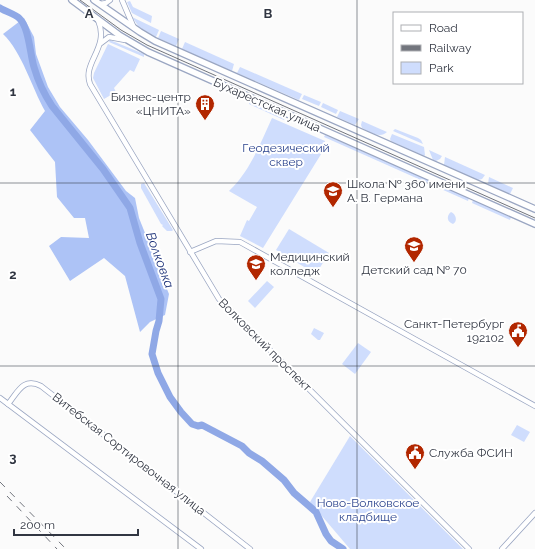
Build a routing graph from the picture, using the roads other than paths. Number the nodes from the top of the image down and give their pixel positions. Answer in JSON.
{"nodes":[{"id":1,"x":72,"y":0,"type":"edge"},
{"id":2,"x":94,"y":0,"type":"edge"},
{"id":3,"x":110,"y":0,"type":"edge"},
{"id":4,"x":122,"y":0,"type":"edge"},
{"id":5,"x":100,"y":4,"type":"junction"},
{"id":6,"x":98,"y":18,"type":"junction"},
{"id":7,"x":134,"y":28,"type":"junction"},
{"id":8,"x":128,"y":41,"type":"junction"},
{"id":9,"x":101,"y":43,"type":"junction"},
{"id":10,"x":535,"y":209,"type":"edge"},
{"id":11,"x":535,"y":224,"type":"edge"},
{"id":12,"x":190,"y":252,"type":"junction"},
{"id":13,"x":0,"y":398,"type":"edge"},
{"id":14,"x":8,"y":404,"type":"junction"},
{"id":15,"x":535,"y":406,"type":"edge"},
{"id":16,"x":535,"y":513,"type":"edge"},
{"id":17,"x":201,"y":549,"type":"edge"},
{"id":18,"x":250,"y":549,"type":"edge"},
{"id":19,"x":469,"y":549,"type":"edge"},
{"id":20,"x":502,"y":549,"type":"edge"}],
"edges":[{"from":1,"to":6,"type":"main road","name":"Бухарестская улица"},
{"from":2,"to":5,"type":"main road","name":"Бухарестская улица"},
{"from":3,"to":5,"type":"street"},
{"from":4,"to":7,"type":"street"},
{"from":5,"to":7,"type":"main road","name":"Бухарестская улица"},
{"from":6,"to":8,"type":"main road","name":"Бухарестская улица"},
{"from":6,"to":9,"type":"street","name":"Волковский проспект"},
{"from":7,"to":10,"type":"main road","name":"Бухарестская улица"},
{"from":8,"to":9,"type":"street"},
{"from":8,"to":11,"type":"main road","name":"Бухарестская улица"},
{"from":9,"to":12,"type":"street","name":"Волковский проспект"},
{"from":12,"to":15,"type":"street"},
{"from":12,"to":19,"type":"street","name":"Волковский проспект"},
{"from":13,"to":14,"type":"street"},
{"from":14,"to":17,"type":"street"},
{"from":14,"to":18,"type":"street","name":"Витебская Сортировочная улица"},
{"from":16,"to":20,"type":"street"}]}
